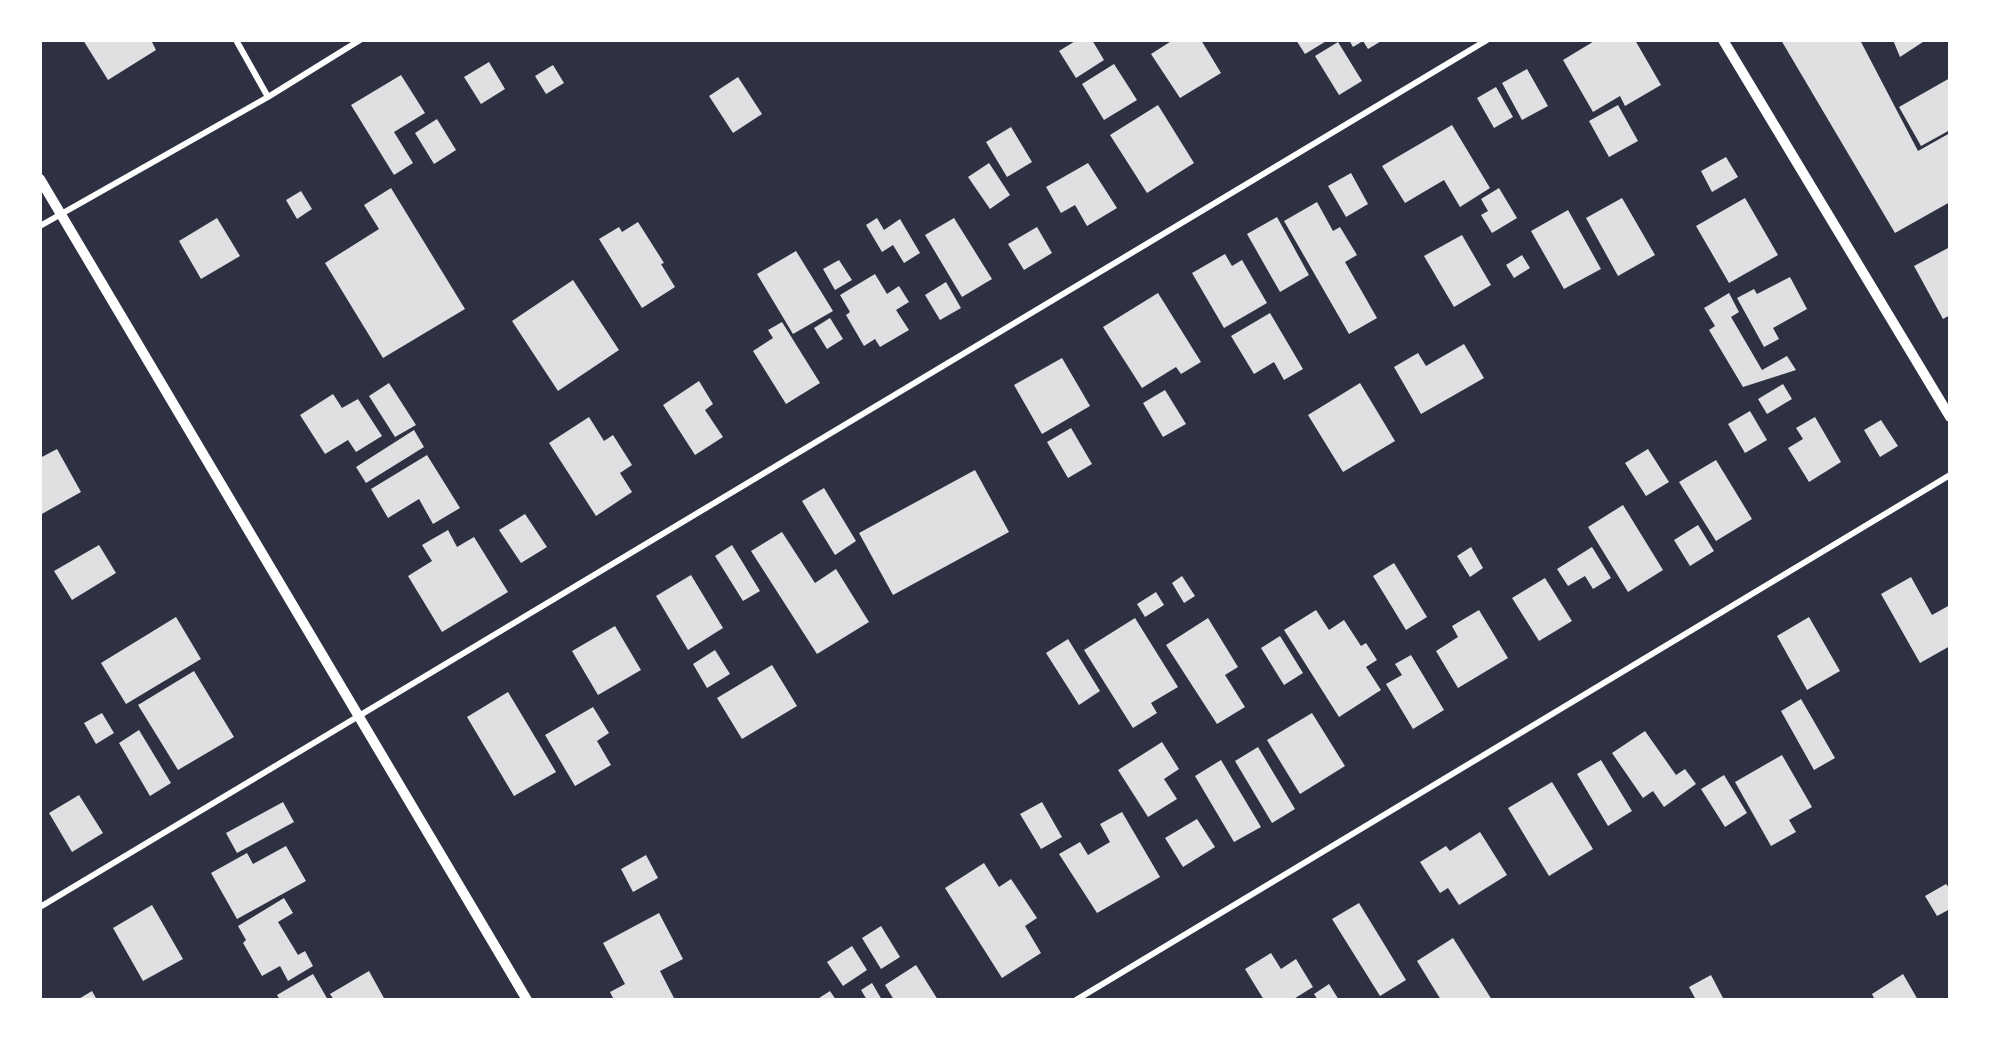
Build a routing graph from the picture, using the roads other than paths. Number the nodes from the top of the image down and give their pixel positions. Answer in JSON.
{"nodes":[{"id":1,"x":236,"y":40,"type":"edge"},
{"id":2,"x":360,"y":40,"type":"edge"},
{"id":3,"x":1487,"y":40,"type":"edge"},
{"id":4,"x":1723,"y":40,"type":"edge"},
{"id":5,"x":268,"y":97,"type":"junction"},
{"id":6,"x":40,"y":179,"type":"edge"},
{"id":7,"x":61,"y":214,"type":"junction"},
{"id":8,"x":40,"y":226,"type":"edge"},
{"id":9,"x":1950,"y":417,"type":"edge"},
{"id":10,"x":1950,"y":475,"type":"edge"},
{"id":11,"x":357,"y":715,"type":"junction"},
{"id":12,"x":40,"y":907,"type":"edge"},
{"id":13,"x":527,"y":999,"type":"edge"},
{"id":14,"x":1076,"y":999,"type":"edge"}],
"edges":[{"from":1,"to":5,"type":"street"},
{"from":2,"to":5,"type":"street"},
{"from":3,"to":11,"type":"street"},
{"from":4,"to":9,"type":"street"},
{"from":5,"to":7,"type":"street"},
{"from":6,"to":7,"type":"street"},
{"from":7,"to":8,"type":"street"},
{"from":7,"to":11,"type":"street"},
{"from":10,"to":14,"type":"street"},
{"from":11,"to":12,"type":"street"},
{"from":11,"to":13,"type":"street"}]}
